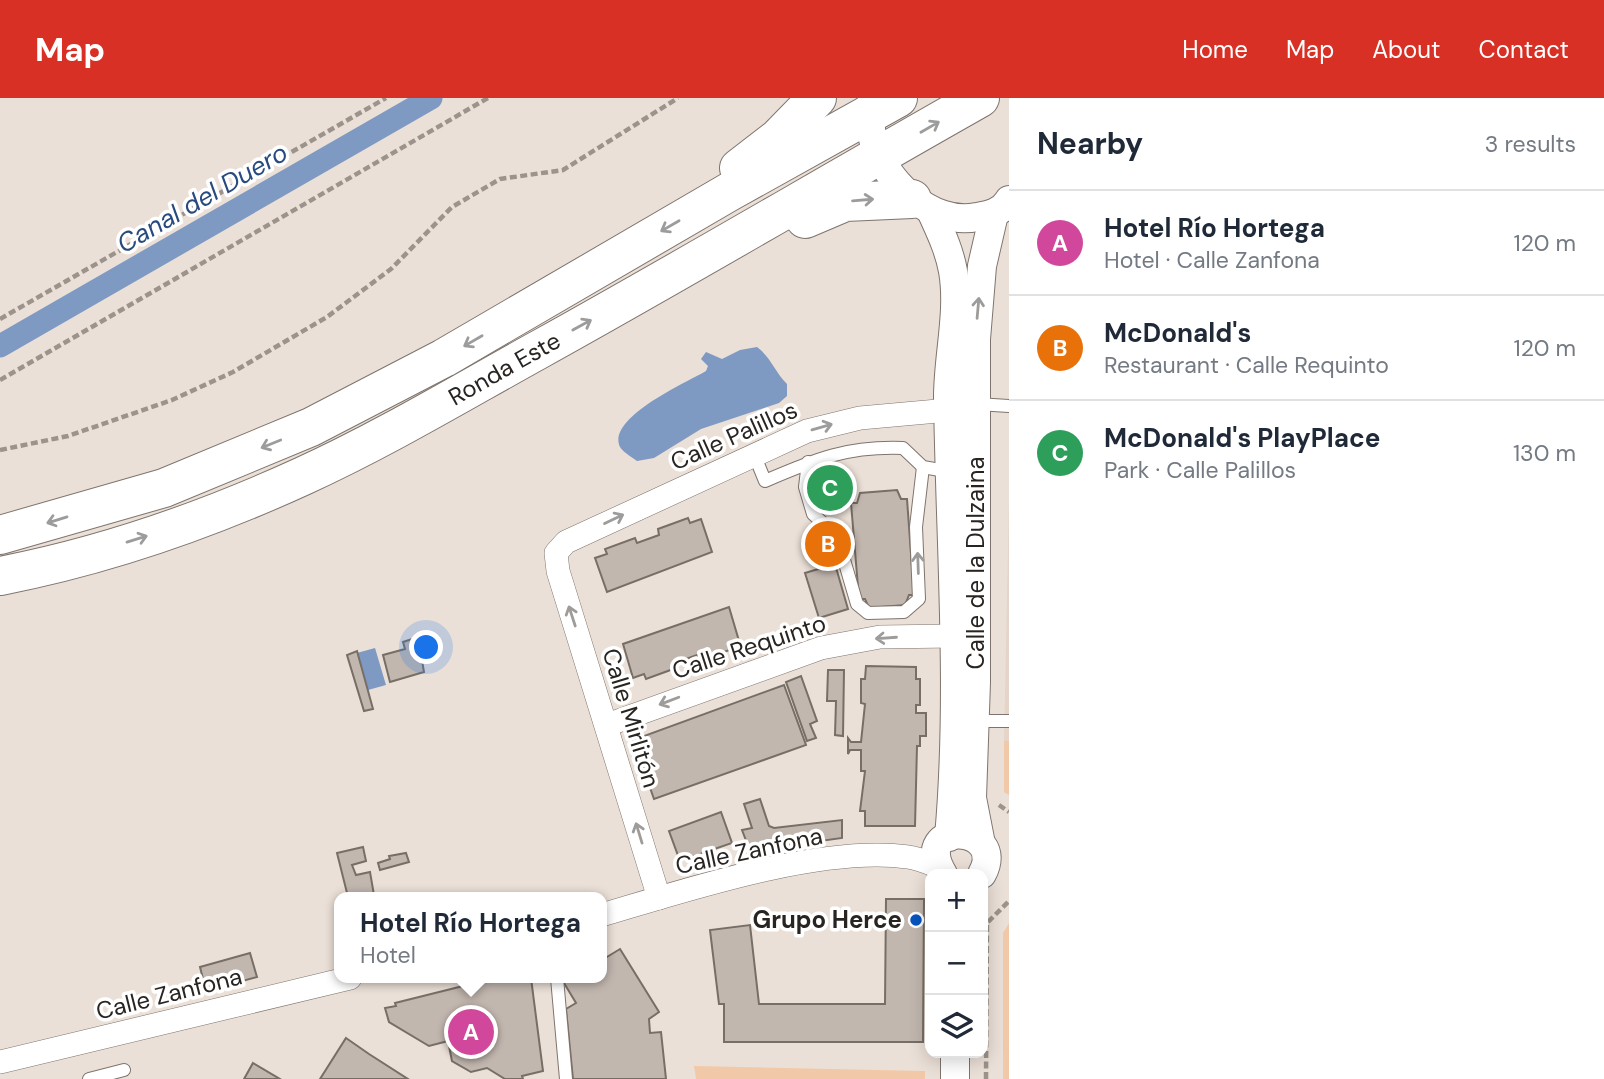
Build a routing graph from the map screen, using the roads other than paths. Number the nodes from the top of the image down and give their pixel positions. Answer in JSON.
{"nodes":[{"id":1,"x":817,"y":98,"type":"edge"},
{"id":2,"x":980,"y":98,"type":"edge"},
{"id":3,"x":880,"y":103,"type":"edge"},
{"id":4,"x":879,"y":156,"type":"junction"},
{"id":5,"x":729,"y":192,"type":"junction"},
{"id":6,"x":922,"y":205,"type":"junction"},
{"id":7,"x":1005,"y":206,"type":"edge"},
{"id":8,"x":625,"y":302,"type":"junction"},
{"id":9,"x":952,"y":330,"type":"junction"},
{"id":10,"x":977,"y":404,"type":"junction"},
{"id":11,"x":1009,"y":406,"type":"edge"},
{"id":12,"x":948,"y":410,"type":"junction"},
{"id":13,"x":754,"y":454,"type":"junction"},
{"id":14,"x":808,"y":462,"type":"junction"},
{"id":15,"x":923,"y":467,"type":"junction"},
{"id":16,"x":951,"y":481,"type":"junction"},
{"id":17,"x":0,"y":536,"type":"edge"},
{"id":18,"x":556,"y":553,"type":"joint"},
{"id":19,"x":0,"y":576,"type":"edge"},
{"id":20,"x":954,"y":630,"type":"junction"},
{"id":21,"x":975,"y":721,"type":"junction"},
{"id":22,"x":1009,"y":721,"type":"edge"},
{"id":23,"x":607,"y":725,"type":"junction"},
{"id":24,"x":952,"y":794,"type":"junction"},
{"id":25,"x":980,"y":839,"type":"junction"},
{"id":26,"x":942,"y":857,"type":"edge"},
{"id":27,"x":983,"y":869,"type":"edge"},
{"id":28,"x":659,"y":898,"type":"junction"},
{"id":29,"x":607,"y":914,"type":"edge"},
{"id":30,"x":334,"y":982,"type":"edge"},
{"id":31,"x":557,"y":983,"type":"edge"},
{"id":32,"x":955,"y":1058,"type":"edge"},
{"id":33,"x":973,"y":1058,"type":"edge"},
{"id":34,"x":0,"y":1062,"type":"edge"},
{"id":35,"x":124,"y":1070,"type":"dead end"},
{"id":36,"x":89,"y":1079,"type":"edge"},
{"id":37,"x":566,"y":1079,"type":"edge"},
{"id":38,"x":955,"y":1079,"type":"edge"},
{"id":39,"x":973,"y":1079,"type":"edge"}],
"edges":[{"from":1,"to":5,"type":"highway"},
{"from":4,"to":2,"type":"highway","name":"Ronda Este","one_way":true},
{"from":3,"to":4,"type":"street"},
{"from":3,"to":5,"type":"highway","name":"Ronda Este"},
{"from":4,"to":6,"type":"street","name":"Calle de la Dulzaina"},
{"from":4,"to":8,"type":"highway","name":"Ronda Este"},
{"from":5,"to":17,"type":"highway","name":"Ronda Este","one_way":true},
{"from":6,"to":7,"type":"street"},
{"from":8,"to":6,"type":"highway","one_way":true},
{"from":6,"to":9,"type":"street","name":"Calle de la Dulzaina"},
{"from":10,"to":7,"type":"street","name":"Calle de la Dulzaina","one_way":true},
{"from":19,"to":8,"type":"highway","name":"Ronda Este","one_way":true},
{"from":9,"to":10,"type":"street","name":"Calle de la Dulzaina"},
{"from":9,"to":12,"type":"street","name":"Calle de la Dulzaina"},
{"from":10,"to":11,"type":"lane"},
{"from":10,"to":21,"type":"street","name":"Calle de la Dulzaina"},
{"from":13,"to":12,"type":"street","name":"Calle Palillos","one_way":true},
{"from":12,"to":16,"type":"street","name":"Calle de la Dulzaina"},
{"from":13,"to":14,"type":"lane"},
{"from":18,"to":13,"type":"street","name":"Calle Palillos","one_way":true},
{"from":14,"to":15,"type":"lane"},
{"from":14,"to":15,"type":"lane","one_way":true},
{"from":15,"to":16,"type":"lane"},
{"from":16,"to":20,"type":"street","name":"Calle de la Dulzaina"},
{"from":16,"to":21,"type":"street","name":"Calle de la Dulzaina"},
{"from":23,"to":18,"type":"street","name":"Calle Mirlitón","one_way":true},
{"from":20,"to":23,"type":"street","name":"Calle Requinto","one_way":true},
{"from":20,"to":24,"type":"street","name":"Calle de la Dulzaina"},
{"from":21,"to":22,"type":"lane"},
{"from":21,"to":24,"type":"street","name":"Calle de la Dulzaina"},
{"from":21,"to":25,"type":"street","name":"Calle de la Dulzaina"},
{"from":28,"to":23,"type":"street","name":"Calle Mirlitón","one_way":true},
{"from":24,"to":26,"type":"street","name":"Calle de la Dulzaina"},
{"from":25,"to":26,"type":"street"},
{"from":25,"to":27,"type":"street","name":"Calle de la Dulzaina"},
{"from":26,"to":28,"type":"street","name":"Calle Zanfona"},
{"from":28,"to":29,"type":"street","name":"Calle Zanfona"},
{"from":30,"to":34,"type":"street","name":"Calle Zanfona"},
{"from":31,"to":37,"type":"lane"},
{"from":32,"to":38,"type":"street"},
{"from":33,"to":39,"type":"street"},
{"from":35,"to":36,"type":"lane"}]}
